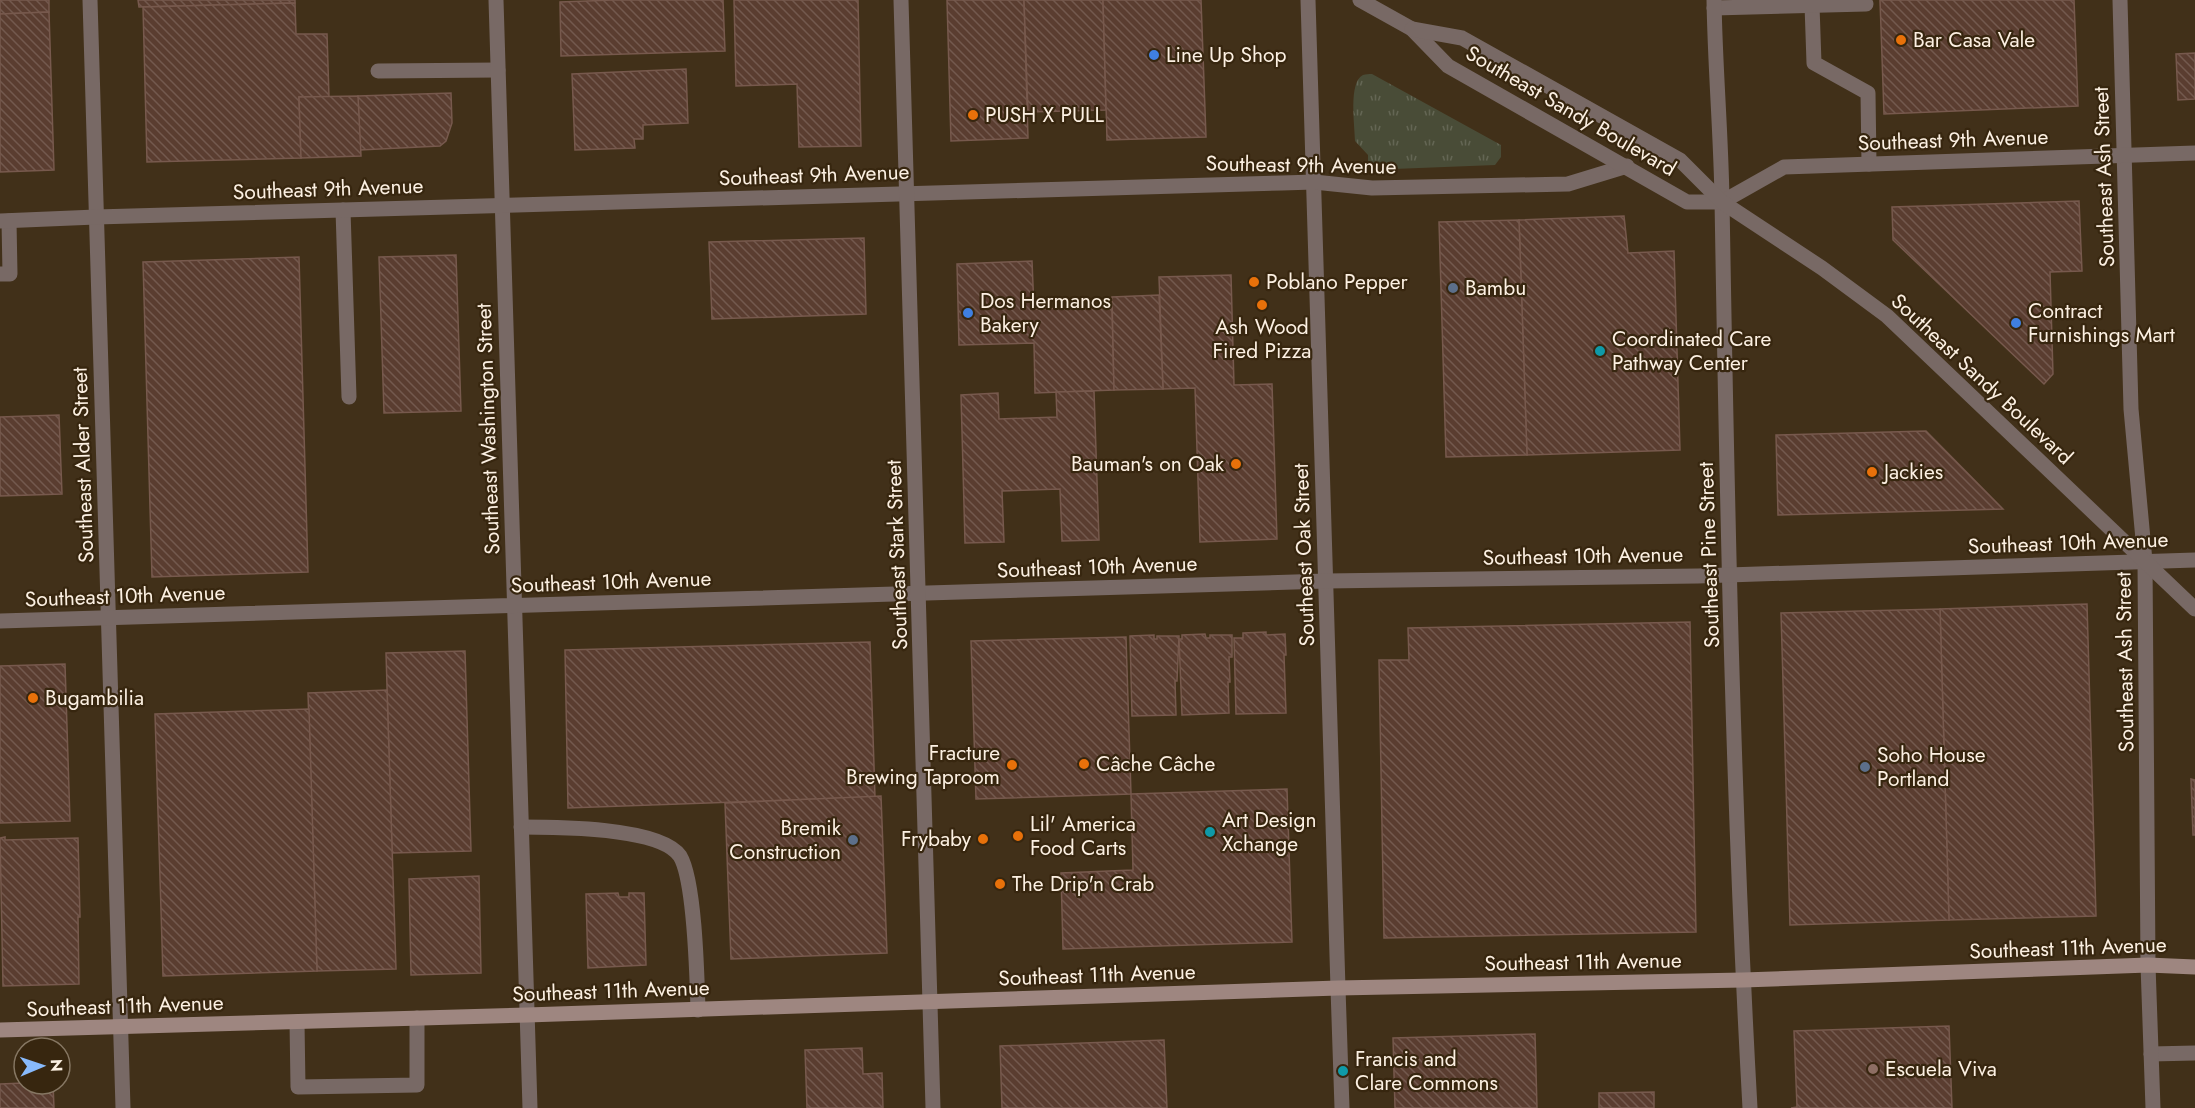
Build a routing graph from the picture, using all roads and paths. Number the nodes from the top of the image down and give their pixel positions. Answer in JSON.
{"nodes":[{"id":1,"x":90,"y":0,"type":"edge"},
{"id":2,"x":496,"y":0,"type":"edge"},
{"id":3,"x":901,"y":0,"type":"edge"},
{"id":4,"x":1308,"y":0,"type":"edge"},
{"id":5,"x":1360,"y":0,"type":"edge"},
{"id":6,"x":2120,"y":0,"type":"edge"},
{"id":7,"x":1714,"y":4,"type":"edge"},
{"id":8,"x":1866,"y":4,"type":"dead end"},
{"id":9,"x":1812,"y":5,"type":"junction"},
{"id":10,"x":1412,"y":28,"type":"junction"},
{"id":11,"x":498,"y":70,"type":"junction"},
{"id":12,"x":378,"y":71,"type":"dead end"},
{"id":13,"x":2195,"y":153,"type":"edge"},
{"id":14,"x":2126,"y":155,"type":"junction"},
{"id":15,"x":1869,"y":164,"type":"junction"},
{"id":16,"x":1627,"y":166,"type":"junction"},
{"id":17,"x":1314,"y":182,"type":"junction"},
{"id":18,"x":907,"y":194,"type":"junction"},
{"id":19,"x":1722,"y":202,"type":"junction"},
{"id":20,"x":502,"y":205,"type":"junction"},
{"id":21,"x":343,"y":210,"type":"junction"},
{"id":22,"x":96,"y":217,"type":"junction"},
{"id":23,"x":5,"y":221,"type":"edge"},
{"id":24,"x":0,"y":274,"type":"edge"},
{"id":25,"x":349,"y":397,"type":"dead end"},
{"id":26,"x":2195,"y":560,"type":"edge"},
{"id":27,"x":2145,"y":561,"type":"junction"},
{"id":28,"x":1730,"y":575,"type":"junction"},
{"id":29,"x":1326,"y":581,"type":"junction"},
{"id":30,"x":919,"y":593,"type":"junction"},
{"id":31,"x":515,"y":606,"type":"junction"},
{"id":32,"x":2195,"y":609,"type":"edge"},
{"id":33,"x":109,"y":618,"type":"junction"},
{"id":34,"x":0,"y":621,"type":"edge"},
{"id":35,"x":521,"y":827,"type":"junction"},
{"id":36,"x":2148,"y":965,"type":"junction"},
{"id":37,"x":2195,"y":967,"type":"edge"},
{"id":38,"x":1743,"y":980,"type":"junction"},
{"id":39,"x":1338,"y":988,"type":"junction"},
{"id":40,"x":930,"y":1002,"type":"junction"},
{"id":41,"x":698,"y":1010,"type":"junction"},
{"id":42,"x":527,"y":1015,"type":"junction"},
{"id":43,"x":417,"y":1018,"type":"junction"},
{"id":44,"x":297,"y":1022,"type":"junction"},
{"id":45,"x":121,"y":1027,"type":"junction"},
{"id":46,"x":0,"y":1030,"type":"edge"},
{"id":47,"x":2195,"y":1053,"type":"edge"},
{"id":48,"x":2151,"y":1054,"type":"junction"},
{"id":49,"x":123,"y":1108,"type":"edge"},
{"id":50,"x":530,"y":1108,"type":"edge"},
{"id":51,"x":933,"y":1108,"type":"edge"},
{"id":52,"x":1342,"y":1108,"type":"edge"},
{"id":53,"x":1750,"y":1108,"type":"edge"},
{"id":54,"x":2153,"y":1108,"type":"edge"}],
"edges":[{"from":1,"to":22,"type":"street","name":"Southeast Alder Street"},
{"from":2,"to":11,"type":"street","name":"Southeast Washington Street"},
{"from":3,"to":18,"type":"street","name":"Southeast Stark Street"},
{"from":4,"to":17,"type":"street","name":"Southeast Oak Street"},
{"from":5,"to":10,"type":"street","name":"Southeast Sandy Boulevard"},
{"from":6,"to":14,"type":"street","name":"Southeast Ash Street"},
{"from":7,"to":9,"type":"street"},
{"from":7,"to":19,"type":"street","name":"Southeast Pine Street"},
{"from":8,"to":9,"type":"street"},
{"from":9,"to":15,"type":"street"},
{"from":10,"to":16,"type":"street","name":"Southeast Sandy Boulevard"},
{"from":10,"to":19,"type":"street","name":"Southeast Sandy Boulevard"},
{"from":11,"to":12,"type":"street"},
{"from":11,"to":20,"type":"street","name":"Southeast Washington Street"},
{"from":13,"to":14,"type":"street","name":"Southeast 9th Avenue"},
{"from":14,"to":15,"type":"street","name":"Southeast 9th Avenue"},
{"from":14,"to":27,"type":"street","name":"Southeast Ash Street"},
{"from":15,"to":19,"type":"street","name":"Southeast 9th Avenue"},
{"from":16,"to":17,"type":"street","name":"Southeast 9th Avenue"},
{"from":16,"to":19,"type":"street","name":"Southeast Sandy Boulevard"},
{"from":17,"to":18,"type":"street","name":"Southeast 9th Avenue"},
{"from":17,"to":29,"type":"street","name":"Southeast Oak Street"},
{"from":18,"to":20,"type":"street","name":"Southeast 9th Avenue"},
{"from":18,"to":30,"type":"street","name":"Southeast Stark Street"},
{"from":19,"to":27,"type":"street","name":"Southeast Sandy Boulevard"},
{"from":19,"to":28,"type":"street","name":"Southeast Pine Street"},
{"from":20,"to":21,"type":"street","name":"Southeast 9th Avenue"},
{"from":20,"to":31,"type":"street","name":"Southeast Washington Street"},
{"from":21,"to":22,"type":"street","name":"Southeast 9th Avenue"},
{"from":21,"to":25,"type":"street"},
{"from":22,"to":23,"type":"street","name":"Southeast 9th Avenue"},
{"from":22,"to":33,"type":"street","name":"Southeast Alder Street"},
{"from":23,"to":24,"type":"street"},
{"from":26,"to":27,"type":"street","name":"Southeast 10th Avenue"},
{"from":27,"to":28,"type":"street","name":"Southeast 10th Avenue"},
{"from":27,"to":32,"type":"street","name":"Southeast Sandy Boulevard"},
{"from":27,"to":36,"type":"street","name":"Southeast Ash Street"},
{"from":28,"to":29,"type":"street","name":"Southeast 10th Avenue"},
{"from":28,"to":38,"type":"street","name":"Southeast Pine Street"},
{"from":29,"to":30,"type":"street","name":"Southeast 10th Avenue"},
{"from":29,"to":39,"type":"street","name":"Southeast Oak Street"},
{"from":30,"to":31,"type":"street","name":"Southeast 10th Avenue"},
{"from":30,"to":40,"type":"street","name":"Southeast Stark Street"},
{"from":31,"to":33,"type":"street","name":"Southeast 10th Avenue"},
{"from":31,"to":35,"type":"street","name":"Southeast Washington Street"},
{"from":33,"to":34,"type":"street","name":"Southeast 10th Avenue"},
{"from":33,"to":45,"type":"street","name":"Southeast Alder Street"},
{"from":35,"to":41,"type":"street"},
{"from":35,"to":42,"type":"street","name":"Southeast Washington Street"},
{"from":36,"to":37,"type":"main road","name":"Southeast 11th Avenue"},
{"from":36,"to":38,"type":"main road","name":"Southeast 11th Avenue"},
{"from":36,"to":48,"type":"street","name":"Southeast Ash Street"},
{"from":38,"to":39,"type":"main road","name":"Southeast 11th Avenue"},
{"from":38,"to":53,"type":"street","name":"Southeast Pine Street"},
{"from":39,"to":40,"type":"main road","name":"Southeast 11th Avenue"},
{"from":39,"to":52,"type":"street","name":"Southeast Oak Street"},
{"from":40,"to":41,"type":"main road","name":"Southeast 11th Avenue"},
{"from":40,"to":51,"type":"street","name":"Southeast Stark Street"},
{"from":41,"to":42,"type":"main road","name":"Southeast 11th Avenue"},
{"from":42,"to":43,"type":"main road","name":"Southeast 11th Avenue"},
{"from":42,"to":50,"type":"street","name":"Southeast Washington Street"},
{"from":43,"to":44,"type":"main road","name":"Southeast 11th Avenue"},
{"from":43,"to":44,"type":"street"},
{"from":44,"to":45,"type":"main road","name":"Southeast 11th Avenue"},
{"from":45,"to":46,"type":"main road","name":"Southeast 11th Avenue"},
{"from":45,"to":49,"type":"street","name":"Southeast Alder Street"},
{"from":47,"to":48,"type":"street"},
{"from":48,"to":54,"type":"street","name":"Southeast Ash Street"}]}
